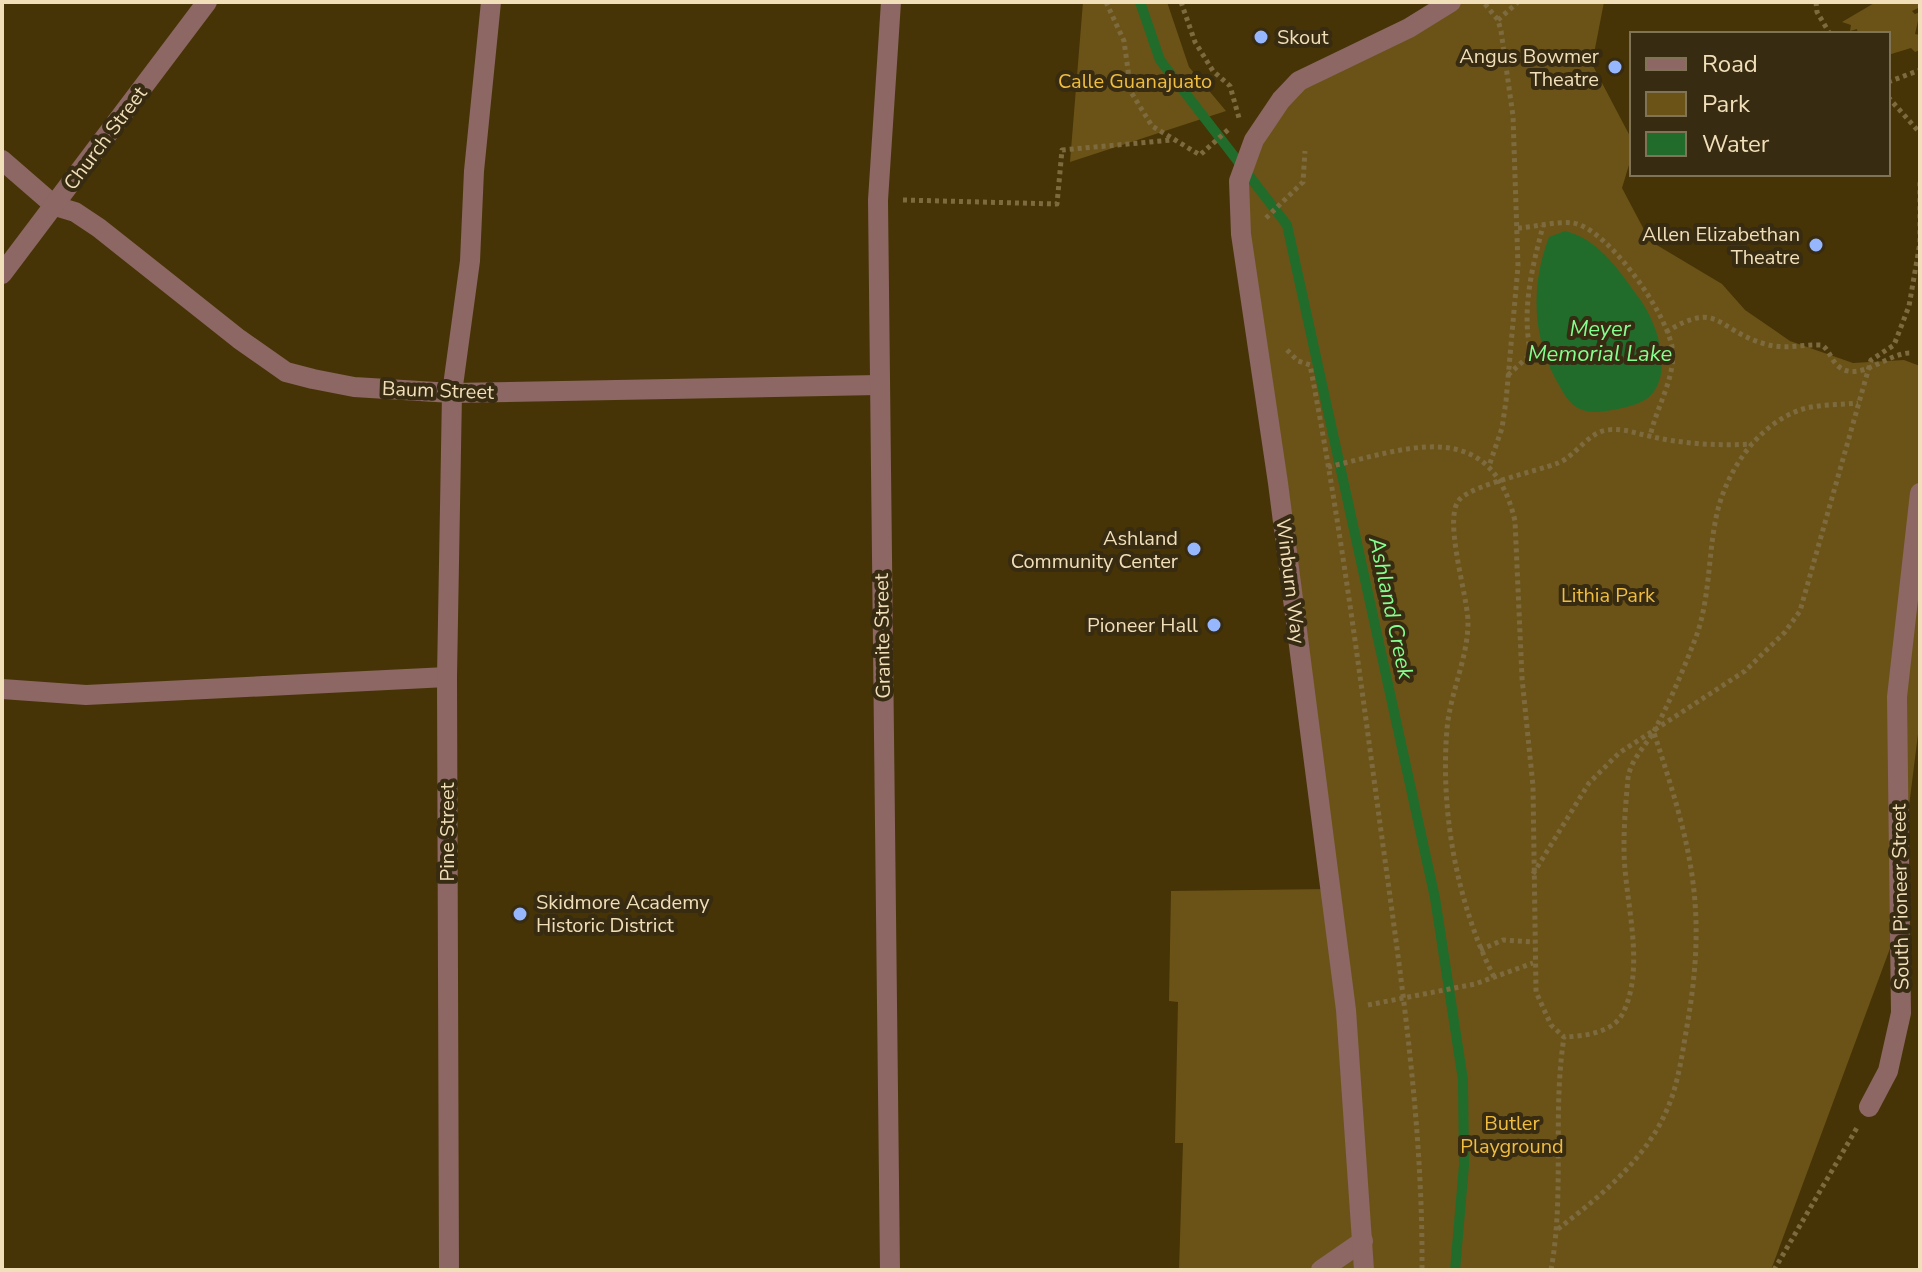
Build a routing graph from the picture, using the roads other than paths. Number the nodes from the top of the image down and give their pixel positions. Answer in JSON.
{"nodes":[{"id":1,"x":207,"y":2,"type":"edge"},
{"id":2,"x":491,"y":2,"type":"edge"},
{"id":3,"x":891,"y":2,"type":"edge"},
{"id":4,"x":1451,"y":2,"type":"edge"},
{"id":5,"x":2,"y":160,"type":"edge"},
{"id":6,"x":55,"y":206,"type":"junction"},
{"id":7,"x":2,"y":274,"type":"edge"},
{"id":8,"x":878,"y":385,"type":"junction"},
{"id":9,"x":452,"y":393,"type":"junction"},
{"id":10,"x":1920,"y":493,"type":"edge"},
{"id":11,"x":447,"y":677,"type":"junction"},
{"id":12,"x":2,"y":689,"type":"edge"},
{"id":13,"x":1869,"y":1107,"type":"road end"},
{"id":14,"x":1363,"y":1241,"type":"junction"},
{"id":15,"x":449,"y":1270,"type":"edge"},
{"id":16,"x":890,"y":1270,"type":"edge"},
{"id":17,"x":1321,"y":1270,"type":"edge"},
{"id":18,"x":1364,"y":1270,"type":"edge"}],
"edges":[{"from":1,"to":6,"type":"street","name":"Church Street"},
{"from":2,"to":9,"type":"street","name":"Pine Street"},
{"from":3,"to":8,"type":"street","name":"Granite Street"},
{"from":4,"to":14,"type":"street","name":"Winburn Way"},
{"from":5,"to":6,"type":"street","name":"Baum Street"},
{"from":6,"to":7,"type":"street","name":"Church Street"},
{"from":6,"to":9,"type":"street","name":"Baum Street"},
{"from":8,"to":9,"type":"street","name":"Baum Street"},
{"from":8,"to":16,"type":"street","name":"Granite Street"},
{"from":9,"to":11,"type":"street","name":"Pine Street"},
{"from":10,"to":13,"type":"street","name":"South Pioneer Street"},
{"from":11,"to":12,"type":"street"},
{"from":11,"to":15,"type":"street","name":"Pine Street"},
{"from":14,"to":17,"type":"street"},
{"from":14,"to":18,"type":"street","name":"Winburn Way"}]}
